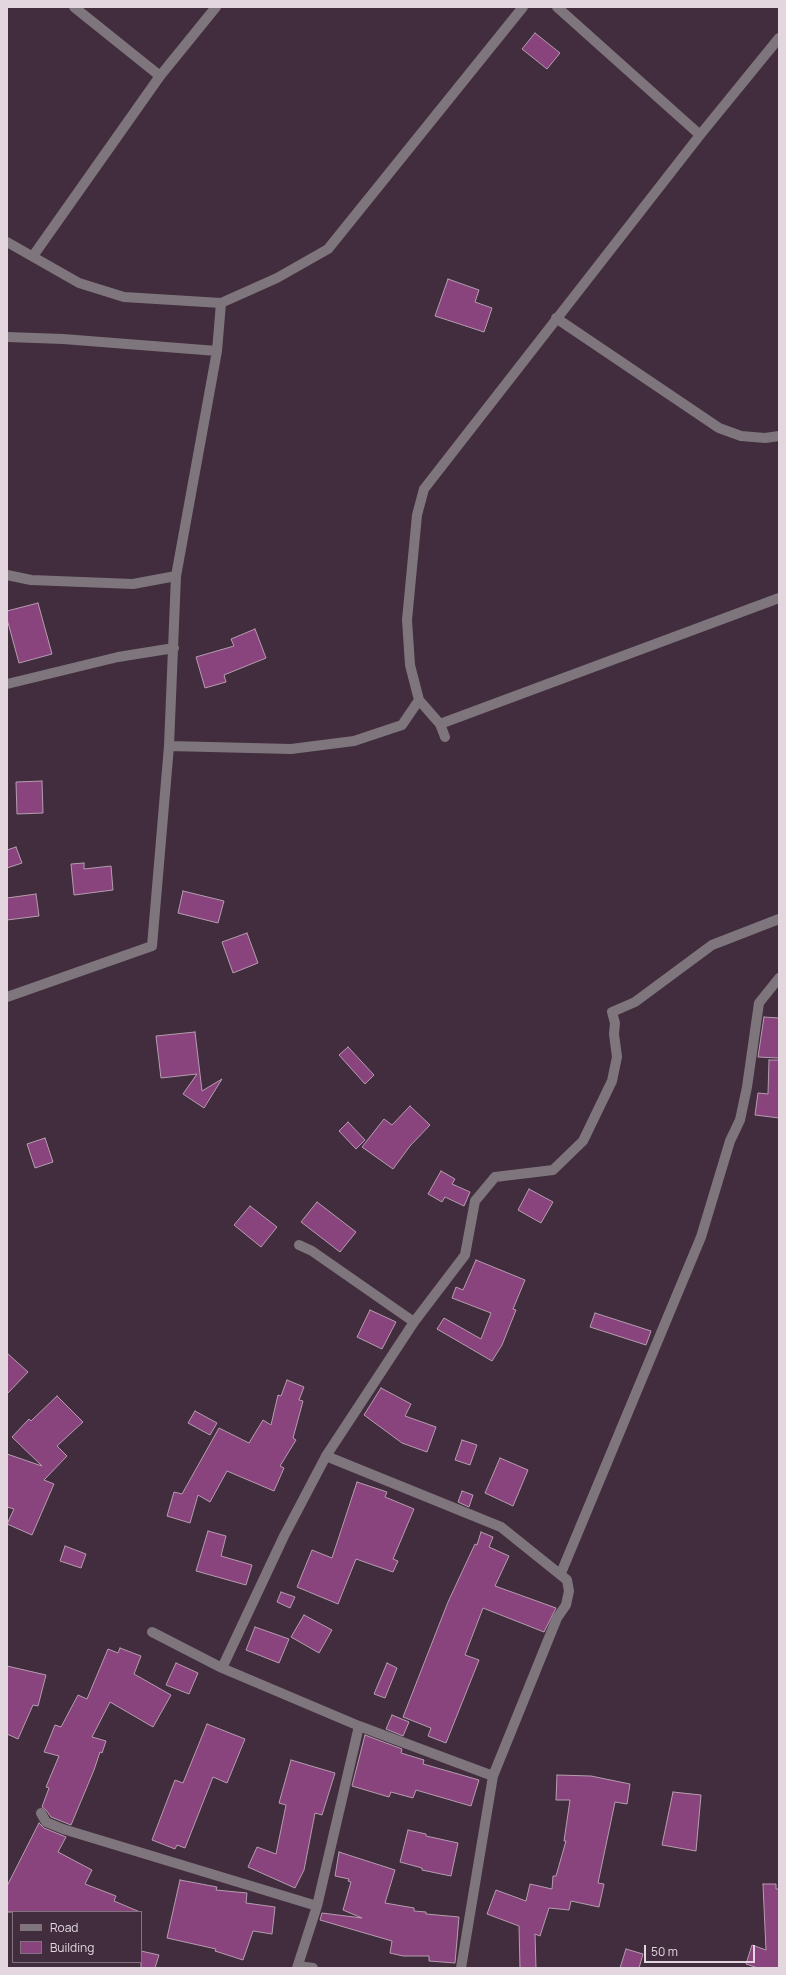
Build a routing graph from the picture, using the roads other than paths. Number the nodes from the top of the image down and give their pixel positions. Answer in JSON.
{"nodes":[{"id":1,"x":74,"y":7,"type":"edge"},
{"id":2,"x":216,"y":7,"type":"edge"},
{"id":3,"x":523,"y":7,"type":"edge"},
{"id":4,"x":557,"y":7,"type":"edge"},
{"id":5,"x":779,"y":38,"type":"edge"},
{"id":6,"x":160,"y":76,"type":"junction"},
{"id":7,"x":700,"y":135,"type":"junction"},
{"id":8,"x":7,"y":242,"type":"edge"},
{"id":9,"x":33,"y":256,"type":"junction"},
{"id":10,"x":221,"y":304,"type":"junction"},
{"id":11,"x":556,"y":318,"type":"junction"},
{"id":12,"x":7,"y":337,"type":"edge"},
{"id":13,"x":217,"y":351,"type":"junction"},
{"id":14,"x":779,"y":436,"type":"edge"},
{"id":15,"x":7,"y":575,"type":"edge"},
{"id":16,"x":176,"y":576,"type":"junction"},
{"id":17,"x":779,"y":598,"type":"edge"},
{"id":18,"x":174,"y":648,"type":"junction"},
{"id":19,"x":7,"y":684,"type":"edge"},
{"id":20,"x":420,"y":700,"type":"junction"},
{"id":21,"x":440,"y":724,"type":"junction"},
{"id":22,"x":445,"y":737,"type":"dead end"},
{"id":23,"x":169,"y":746,"type":"junction"},
{"id":24,"x":779,"y":919,"type":"edge"},
{"id":25,"x":779,"y":978,"type":"edge"},
{"id":26,"x":7,"y":997,"type":"edge"},
{"id":27,"x":298,"y":1245,"type":"dead end"},
{"id":28,"x":414,"y":1322,"type":"junction"},
{"id":29,"x":326,"y":1456,"type":"junction"},
{"id":30,"x":561,"y":1573,"type":"junction"},
{"id":31,"x":152,"y":1632,"type":"dead end"},
{"id":32,"x":222,"y":1668,"type":"junction"},
{"id":33,"x":359,"y":1726,"type":"junction"},
{"id":34,"x":493,"y":1776,"type":"junction"},
{"id":35,"x":41,"y":1813,"type":"dead end"},
{"id":36,"x":317,"y":1906,"type":"junction"},
{"id":37,"x":298,"y":1967,"type":"edge"},
{"id":38,"x":313,"y":1968,"type":"edge"},
{"id":39,"x":461,"y":1968,"type":"edge"}],
"edges":[{"from":1,"to":6,"type":"street"},
{"from":2,"to":6,"type":"street"},
{"from":3,"to":10,"type":"street"},
{"from":4,"to":7,"type":"street"},
{"from":5,"to":7,"type":"street"},
{"from":6,"to":9,"type":"street"},
{"from":7,"to":11,"type":"street"},
{"from":8,"to":9,"type":"street"},
{"from":9,"to":10,"type":"street"},
{"from":10,"to":13,"type":"street"},
{"from":11,"to":14,"type":"street"},
{"from":11,"to":20,"type":"street"},
{"from":12,"to":13,"type":"street"},
{"from":13,"to":16,"type":"street"},
{"from":15,"to":16,"type":"street"},
{"from":16,"to":18,"type":"street"},
{"from":17,"to":21,"type":"street"},
{"from":18,"to":19,"type":"street"},
{"from":18,"to":23,"type":"street"},
{"from":20,"to":21,"type":"street"},
{"from":20,"to":23,"type":"street"},
{"from":21,"to":22,"type":"street"},
{"from":23,"to":26,"type":"street"},
{"from":24,"to":28,"type":"street"},
{"from":25,"to":30,"type":"street"},
{"from":27,"to":28,"type":"street"},
{"from":28,"to":29,"type":"street"},
{"from":29,"to":30,"type":"street"},
{"from":29,"to":32,"type":"street"},
{"from":30,"to":34,"type":"street"},
{"from":31,"to":32,"type":"street"},
{"from":32,"to":33,"type":"street"},
{"from":33,"to":34,"type":"street"},
{"from":33,"to":36,"type":"street"},
{"from":34,"to":39,"type":"street"},
{"from":35,"to":36,"type":"street"},
{"from":36,"to":37,"type":"street"},
{"from":37,"to":38,"type":"street"}]}
